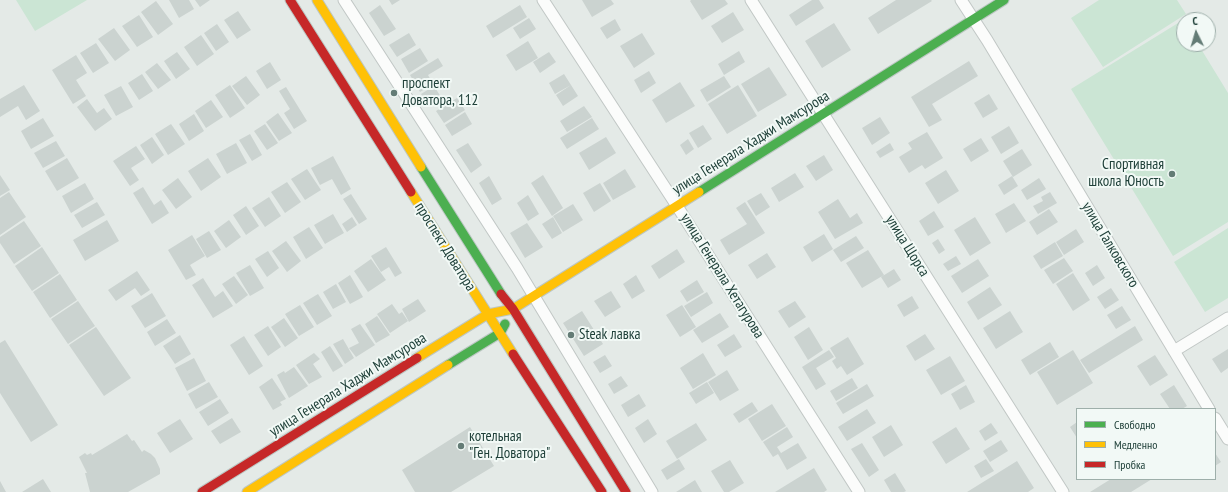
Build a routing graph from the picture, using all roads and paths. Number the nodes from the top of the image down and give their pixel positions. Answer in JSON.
{"nodes":[{"id":1,"x":290,"y":0,"type":"edge"},
{"id":2,"x":317,"y":0,"type":"edge"},
{"id":3,"x":344,"y":0,"type":"edge"},
{"id":4,"x":544,"y":0,"type":"edge"},
{"id":5,"x":751,"y":0,"type":"edge"},
{"id":6,"x":961,"y":0,"type":"edge"},
{"id":7,"x":1004,"y":0,"type":"edge"},
{"id":8,"x":973,"y":19,"type":"junction"},
{"id":9,"x":823,"y":114,"type":"junction"},
{"id":10,"x":678,"y":206,"type":"junction"},
{"id":11,"x":534,"y":296,"type":"junction"},
{"id":12,"x":512,"y":309,"type":"junction"},
{"id":13,"x":488,"y":314,"type":"junction"},
{"id":14,"x":1228,"y":318,"type":"edge"},
{"id":15,"x":500,"y":333,"type":"junction"},
{"id":16,"x":1174,"y":351,"type":"junction"},
{"id":17,"x":1208,"y":408,"type":"edge"},
{"id":18,"x":1216,"y":420,"type":"edge"},
{"id":19,"x":1228,"y":439,"type":"edge"},
{"id":20,"x":292,"y":450,"type":"junction"},
{"id":21,"x":202,"y":492,"type":"edge"},
{"id":22,"x":247,"y":492,"type":"edge"},
{"id":23,"x":602,"y":492,"type":"edge"},
{"id":24,"x":626,"y":492,"type":"edge"},
{"id":25,"x":652,"y":492,"type":"edge"},
{"id":26,"x":859,"y":492,"type":"edge"},
{"id":27,"x":1063,"y":492,"type":"edge"}],
"edges":[{"from":1,"to":13,"type":"main road","name":"проспект Доватора"},
{"from":2,"to":12,"type":"main road","name":"проспект Доватора"},
{"from":3,"to":11,"type":"street"},
{"from":4,"to":10,"type":"street","name":"улица Генерала Хетагурова"},
{"from":5,"to":9,"type":"street","name":"улица Щорса"},
{"from":6,"to":8,"type":"street","name":"улица Галковского"},
{"from":7,"to":8,"type":"main road","name":"улица Генерала Хаджи Мамсурова"},
{"from":8,"to":9,"type":"main road","name":"улица Генерала Хаджи Мамсурова"},
{"from":8,"to":16,"type":"street","name":"улица Галковского"},
{"from":9,"to":10,"type":"main road","name":"улица Генерала Хаджи Мамсурова"},
{"from":9,"to":27,"type":"street","name":"улица Щорса"},
{"from":10,"to":11,"type":"main road","name":"улица Генерала Хаджи Мамсурова"},
{"from":10,"to":26,"type":"street","name":"улица Генерала Хетагурова"},
{"from":11,"to":12,"type":"main road","name":"улица Генерала Хаджи Мамсурова"},
{"from":11,"to":25,"type":"street"},
{"from":12,"to":13,"type":"main road","name":"улица Генерала Хаджи Мамсурова"},
{"from":12,"to":15,"type":"main road"},
{"from":12,"to":24,"type":"main road","name":"проспект Доватора"},
{"from":13,"to":15,"type":"main road","name":"проспект Доватора"},
{"from":13,"to":20,"type":"main road","name":"улица Генерала Хаджи Мамсурова"},
{"from":14,"to":16,"type":"street"},
{"from":15,"to":20,"type":"main road","name":"улица Генерала Хаджи Мамсурова"},
{"from":15,"to":23,"type":"main road","name":"проспект Доватора"},
{"from":16,"to":17,"type":"street","name":"улица Галковского"},
{"from":18,"to":19,"type":"street"},
{"from":20,"to":21,"type":"main road","name":"улица Генерала Хаджи Мамсурова"},
{"from":20,"to":22,"type":"main road","name":"улица Генерала Хаджи Мамсурова"}]}
